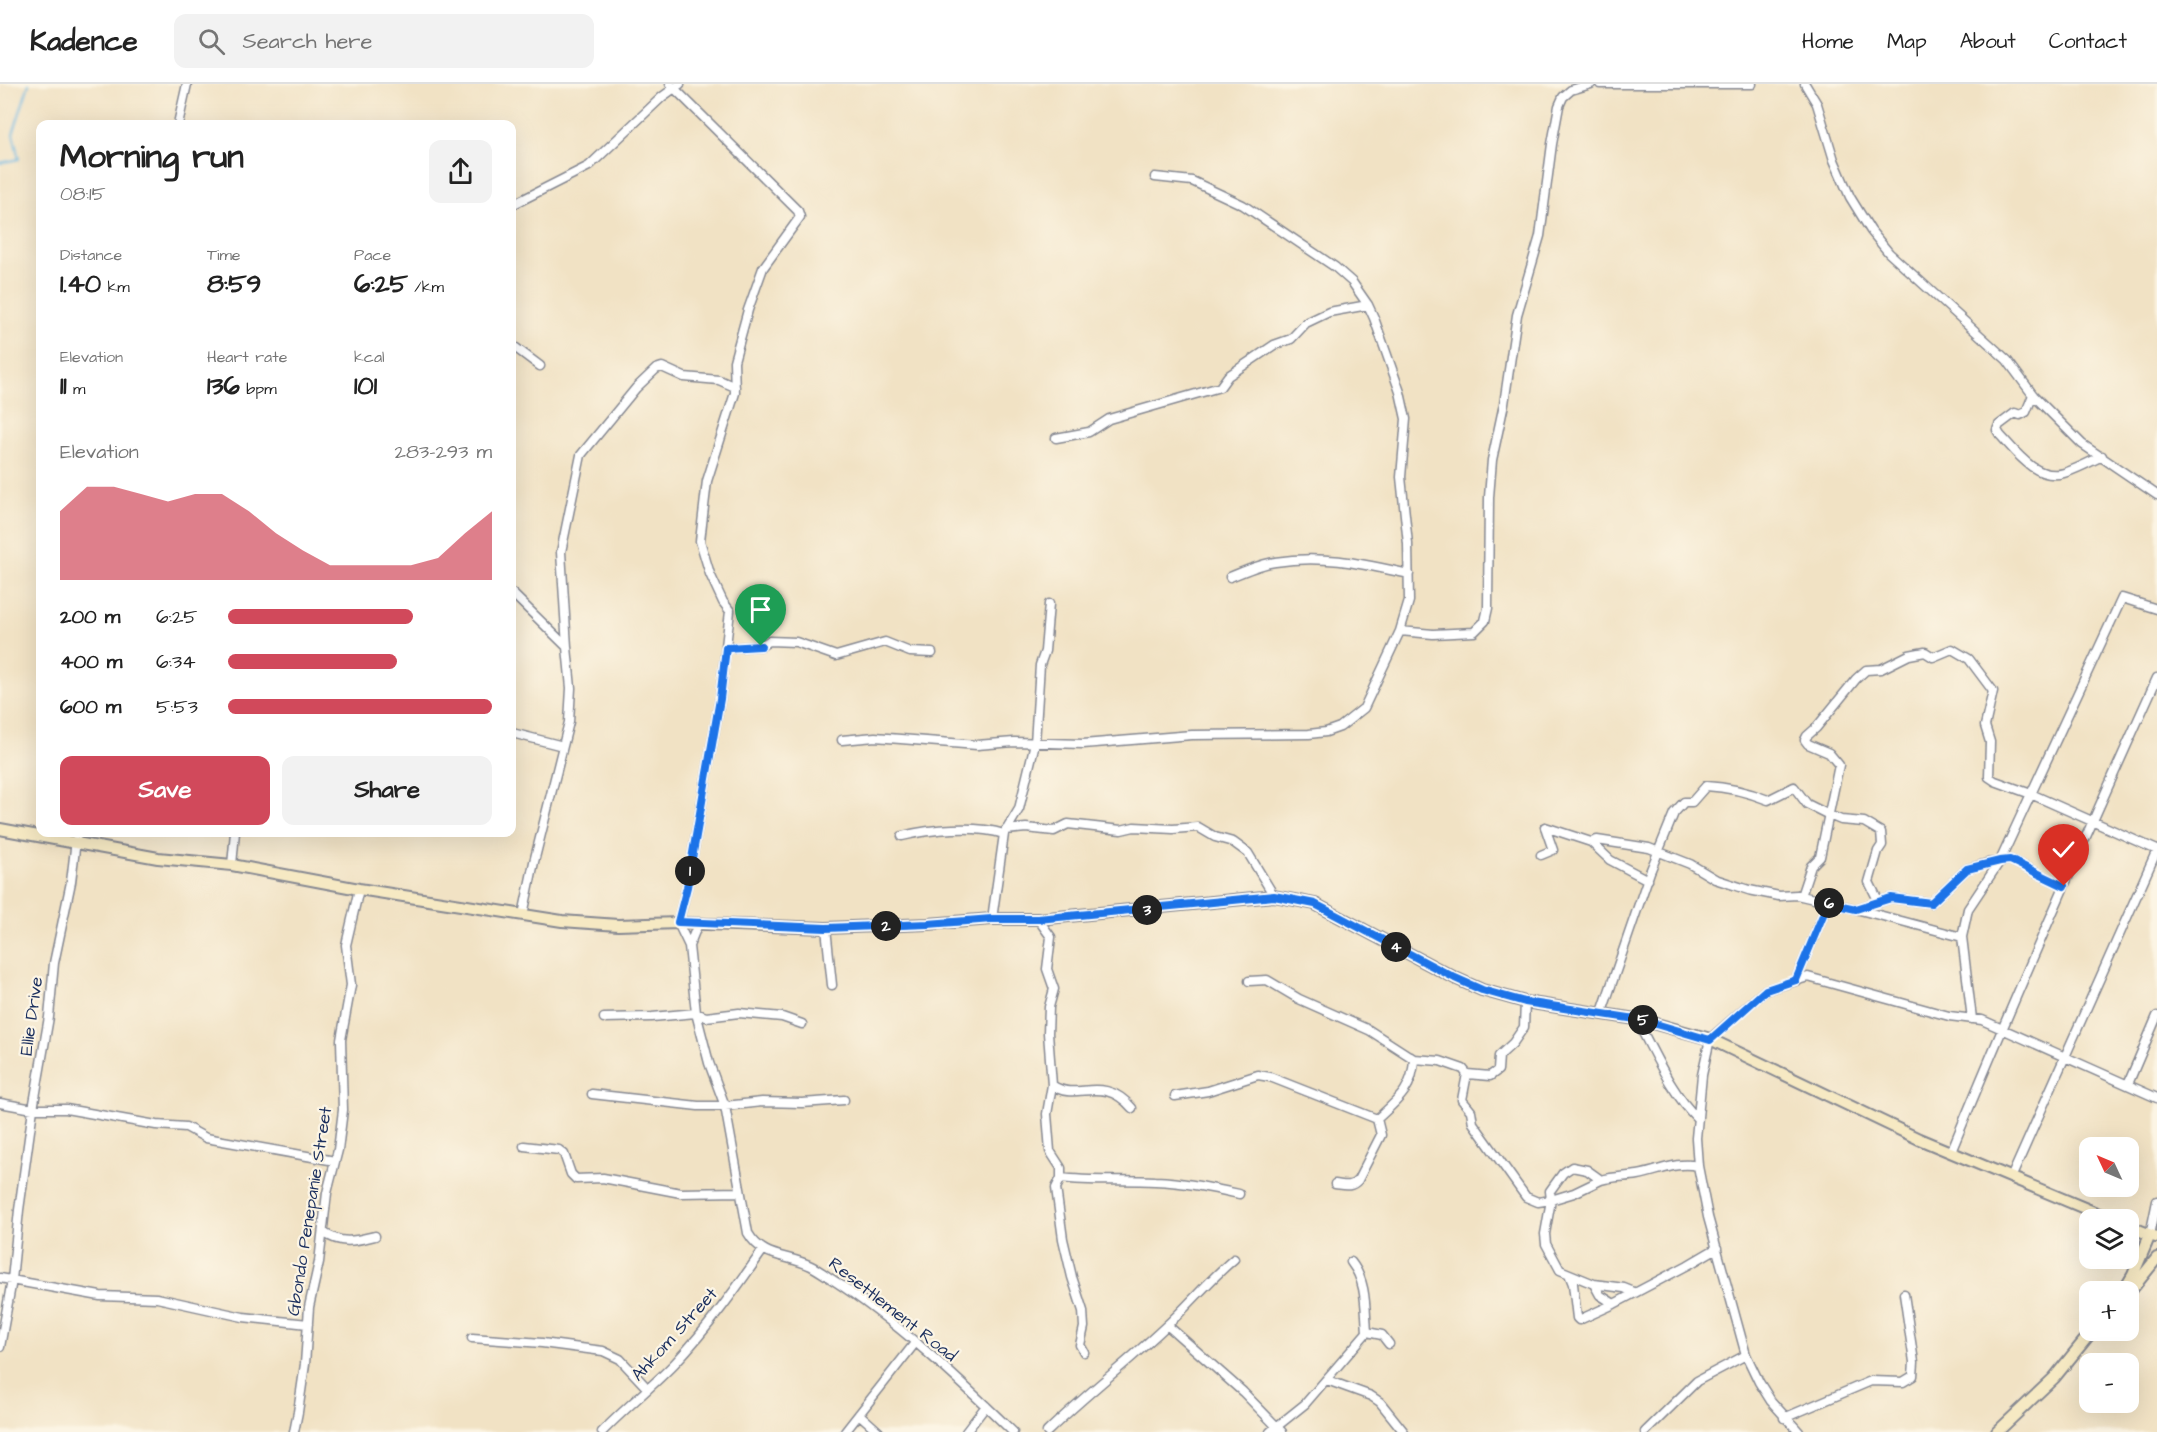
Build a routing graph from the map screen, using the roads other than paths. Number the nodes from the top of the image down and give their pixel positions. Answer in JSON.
{"nodes":[{"id":1,"x":188,"y":84,"type":"edge"},
{"id":2,"x":1591,"y":84,"type":"edge"},
{"id":3,"x":1600,"y":84,"type":"edge"},
{"id":4,"x":1739,"y":84,"type":"edge"},
{"id":5,"x":1752,"y":84,"type":"edge"},
{"id":6,"x":1805,"y":84,"type":"edge"},
{"id":7,"x":676,"y":86,"type":"edge"},
{"id":8,"x":179,"y":120,"type":"edge"},
{"id":9,"x":1155,"y":177,"type":"dead end"},
{"id":10,"x":516,"y":203,"type":"edge"},
{"id":11,"x":1368,"y":305,"type":"junction"},
{"id":12,"x":516,"y":348,"type":"edge"},
{"id":13,"x":540,"y":366,"type":"dead end"},
{"id":14,"x":735,"y":387,"type":"junction"},
{"id":15,"x":2033,"y":394,"type":"junction"},
{"id":16,"x":1056,"y":438,"type":"dead end"},
{"id":17,"x":2102,"y":456,"type":"junction"},
{"id":18,"x":2157,"y":495,"type":"edge"},
{"id":19,"x":1409,"y":574,"type":"junction"},
{"id":20,"x":1230,"y":576,"type":"dead end"},
{"id":21,"x":516,"y":597,"type":"edge"},
{"id":22,"x":1049,"y":604,"type":"dead end"},
{"id":23,"x":2157,"y":609,"type":"edge"},
{"id":24,"x":1400,"y":631,"type":"junction"},
{"id":25,"x":567,"y":647,"type":"junction"},
{"id":26,"x":726,"y":648,"type":"junction"},
{"id":27,"x":932,"y":653,"type":"dead end"},
{"id":28,"x":2157,"y":678,"type":"edge"},
{"id":29,"x":516,"y":734,"type":"edge"},
{"id":30,"x":842,"y":740,"type":"dead end"},
{"id":31,"x":1035,"y":743,"type":"junction"},
{"id":32,"x":563,"y":746,"type":"junction"},
{"id":33,"x":2031,"y":794,"type":"junction"},
{"id":34,"x":1829,"y":816,"type":"junction"},
{"id":35,"x":2092,"y":820,"type":"junction"},
{"id":36,"x":0,"y":829,"type":"edge"},
{"id":37,"x":1005,"y":832,"type":"junction"},
{"id":38,"x":36,"y":833,"type":"edge"},
{"id":39,"x":902,"y":836,"type":"dead end"},
{"id":40,"x":235,"y":837,"type":"edge"},
{"id":41,"x":77,"y":838,"type":"edge"},
{"id":42,"x":1591,"y":842,"type":"junction"},
{"id":43,"x":2157,"y":850,"type":"edge"},
{"id":44,"x":1658,"y":851,"type":"junction"},
{"id":45,"x":1541,"y":855,"type":"dead end"},
{"id":46,"x":2000,"y":861,"type":"junction"},
{"id":47,"x":232,"y":865,"type":"junction"},
{"id":48,"x":1648,"y":880,"type":"junction"},
{"id":49,"x":2064,"y":886,"type":"junction"},
{"id":50,"x":359,"y":889,"type":"junction"},
{"id":51,"x":1274,"y":896,"type":"junction"},
{"id":52,"x":1801,"y":896,"type":"junction"},
{"id":53,"x":1878,"y":902,"type":"junction"},
{"id":54,"x":1828,"y":903,"type":"junction"},
{"id":55,"x":1856,"y":909,"type":"junction"},
{"id":56,"x":523,"y":915,"type":"junction"},
{"id":57,"x":992,"y":919,"type":"junction"},
{"id":58,"x":1038,"y":919,"type":"junction"},
{"id":59,"x":678,"y":922,"type":"junction"},
{"id":60,"x":698,"y":924,"type":"junction"},
{"id":61,"x":826,"y":928,"type":"junction"},
{"id":62,"x":1962,"y":938,"type":"junction"},
{"id":63,"x":689,"y":946,"type":"junction"},
{"id":64,"x":1796,"y":980,"type":"junction"},
{"id":65,"x":1249,"y":981,"type":"dead end"},
{"id":66,"x":832,"y":985,"type":"dead end"},
{"id":67,"x":1525,"y":1002,"type":"junction"},
{"id":68,"x":1602,"y":1012,"type":"junction"},
{"id":69,"x":696,"y":1013,"type":"junction"},
{"id":70,"x":2157,"y":1016,"type":"edge"},
{"id":71,"x":604,"y":1018,"type":"dead end"},
{"id":72,"x":1972,"y":1019,"type":"junction"},
{"id":73,"x":1642,"y":1020,"type":"junction"},
{"id":74,"x":802,"y":1024,"type":"dead end"},
{"id":75,"x":2001,"y":1029,"type":"junction"},
{"id":76,"x":1710,"y":1040,"type":"junction"},
{"id":77,"x":2065,"y":1056,"type":"junction"},
{"id":78,"x":1414,"y":1059,"type":"junction"},
{"id":79,"x":1467,"y":1074,"type":"junction"},
{"id":80,"x":2127,"y":1084,"type":"junction"},
{"id":81,"x":1052,"y":1085,"type":"junction"},
{"id":82,"x":592,"y":1094,"type":"dead end"},
{"id":83,"x":1175,"y":1095,"type":"dead end"},
{"id":84,"x":2157,"y":1098,"type":"edge"},
{"id":85,"x":844,"y":1100,"type":"dead end"},
{"id":86,"x":0,"y":1103,"type":"edge"},
{"id":87,"x":725,"y":1106,"type":"junction"},
{"id":88,"x":1132,"y":1108,"type":"dead end"},
{"id":89,"x":33,"y":1109,"type":"junction"},
{"id":90,"x":1697,"y":1118,"type":"junction"},
{"id":91,"x":1377,"y":1119,"type":"junction"},
{"id":92,"x":524,"y":1146,"type":"dead end"},
{"id":93,"x":1951,"y":1152,"type":"junction"},
{"id":94,"x":335,"y":1161,"type":"junction"},
{"id":95,"x":1698,"y":1166,"type":"junction"},
{"id":96,"x":1061,"y":1178,"type":"junction"},
{"id":97,"x":2011,"y":1178,"type":"junction"},
{"id":98,"x":1601,"y":1180,"type":"junction"},
{"id":99,"x":1335,"y":1184,"type":"dead end"},
{"id":100,"x":740,"y":1192,"type":"junction"},
{"id":101,"x":1239,"y":1194,"type":"dead end"},
{"id":102,"x":1551,"y":1200,"type":"junction"},
{"id":103,"x":2157,"y":1201,"type":"edge"},
{"id":104,"x":2086,"y":1209,"type":"edge"},
{"id":105,"x":2139,"y":1230,"type":"edge"},
{"id":106,"x":323,"y":1232,"type":"junction"},
{"id":107,"x":375,"y":1236,"type":"dead end"},
{"id":108,"x":2154,"y":1236,"type":"edge"},
{"id":109,"x":1717,"y":1248,"type":"junction"},
{"id":110,"x":763,"y":1250,"type":"junction"},
{"id":111,"x":2157,"y":1258,"type":"edge"},
{"id":112,"x":1234,"y":1259,"type":"dead end"},
{"id":113,"x":1351,"y":1262,"type":"dead end"},
{"id":114,"x":1569,"y":1274,"type":"junction"},
{"id":115,"x":0,"y":1278,"type":"edge"},
{"id":116,"x":12,"y":1280,"type":"junction"},
{"id":117,"x":2129,"y":1281,"type":"edge"},
{"id":118,"x":2138,"y":1281,"type":"edge"},
{"id":119,"x":1594,"y":1284,"type":"junction"},
{"id":120,"x":1634,"y":1292,"type":"junction"},
{"id":121,"x":1904,"y":1294,"type":"dead end"},
{"id":122,"x":1614,"y":1304,"type":"junction"},
{"id":123,"x":308,"y":1324,"type":"junction"},
{"id":124,"x":1167,"y":1325,"type":"junction"},
{"id":125,"x":1367,"y":1332,"type":"junction"},
{"id":126,"x":472,"y":1338,"type":"dead end"},
{"id":127,"x":2084,"y":1341,"type":"edge"},
{"id":128,"x":915,"y":1342,"type":"junction"},
{"id":129,"x":1389,"y":1344,"type":"dead end"},
{"id":130,"x":0,"y":1347,"type":"edge"},
{"id":131,"x":1084,"y":1352,"type":"dead end"},
{"id":132,"x":1746,"y":1355,"type":"junction"},
{"id":133,"x":1327,"y":1380,"type":"junction"},
{"id":134,"x":648,"y":1389,"type":"junction"},
{"id":135,"x":986,"y":1406,"type":"junction"},
{"id":136,"x":859,"y":1414,"type":"junction"},
{"id":137,"x":1784,"y":1418,"type":"junction"},
{"id":138,"x":1276,"y":1430,"type":"edge"},
{"id":139,"x":294,"y":1432,"type":"edge"},
{"id":140,"x":602,"y":1432,"type":"edge"},
{"id":141,"x":845,"y":1432,"type":"edge"},
{"id":142,"x":879,"y":1432,"type":"edge"},
{"id":143,"x":966,"y":1432,"type":"edge"},
{"id":144,"x":1012,"y":1432,"type":"edge"},
{"id":145,"x":1047,"y":1432,"type":"edge"},
{"id":146,"x":1404,"y":1432,"type":"edge"},
{"id":147,"x":1645,"y":1432,"type":"edge"},
{"id":148,"x":1799,"y":1432,"type":"edge"},
{"id":149,"x":1997,"y":1432,"type":"edge"}],
"edges":[{"from":1,"to":8,"type":"street"},
{"from":2,"to":24,"type":"street"},
{"from":3,"to":4,"type":"street"},
{"from":4,"to":5,"type":"street"},
{"from":6,"to":15,"type":"street"},
{"from":7,"to":10,"type":"street"},
{"from":7,"to":14,"type":"street"},
{"from":9,"to":11,"type":"street"},
{"from":11,"to":16,"type":"street"},
{"from":11,"to":19,"type":"street"},
{"from":12,"to":13,"type":"street"},
{"from":14,"to":25,"type":"street"},
{"from":14,"to":26,"type":"street"},
{"from":15,"to":17,"type":"street"},
{"from":15,"to":17,"type":"street"},
{"from":17,"to":18,"type":"street"},
{"from":19,"to":20,"type":"street"},
{"from":19,"to":24,"type":"street"},
{"from":21,"to":25,"type":"street"},
{"from":22,"to":31,"type":"street"},
{"from":23,"to":33,"type":"street"},
{"from":24,"to":31,"type":"street"},
{"from":25,"to":32,"type":"street"},
{"from":26,"to":27,"type":"street"},
{"from":26,"to":59,"type":"street"},
{"from":28,"to":35,"type":"street"},
{"from":29,"to":32,"type":"street"},
{"from":30,"to":31,"type":"street"},
{"from":31,"to":37,"type":"street"},
{"from":32,"to":56,"type":"street"},
{"from":33,"to":34,"type":"street"},
{"from":33,"to":35,"type":"street"},
{"from":33,"to":46,"type":"street"},
{"from":34,"to":44,"type":"street"},
{"from":34,"to":52,"type":"street"},
{"from":34,"to":53,"type":"street"},
{"from":35,"to":43,"type":"street"},
{"from":35,"to":49,"type":"street"},
{"from":36,"to":38,"type":"main road"},
{"from":37,"to":39,"type":"street"},
{"from":37,"to":51,"type":"street"},
{"from":37,"to":57,"type":"street"},
{"from":40,"to":47,"type":"street"},
{"from":41,"to":47,"type":"main road"},
{"from":41,"to":89,"type":"street","name":"Ellie Drive"},
{"from":42,"to":44,"type":"street"},
{"from":42,"to":45,"type":"street"},
{"from":42,"to":48,"type":"street"},
{"from":43,"to":77,"type":"street"},
{"from":44,"to":48,"type":"street"},
{"from":44,"to":52,"type":"street"},
{"from":46,"to":49,"type":"street"},
{"from":46,"to":53,"type":"street"},
{"from":46,"to":62,"type":"street"},
{"from":47,"to":50,"type":"main road"},
{"from":48,"to":68,"type":"street"},
{"from":49,"to":75,"type":"street"},
{"from":50,"to":56,"type":"main road"},
{"from":50,"to":94,"type":"street","name":"Gbondo Penepanie Street"},
{"from":51,"to":58,"type":"main road"},
{"from":51,"to":67,"type":"main road"},
{"from":52,"to":54,"type":"street"},
{"from":53,"to":55,"type":"street"},
{"from":54,"to":55,"type":"street"},
{"from":54,"to":64,"type":"street"},
{"from":55,"to":62,"type":"street"},
{"from":56,"to":59,"type":"main road"},
{"from":57,"to":58,"type":"main road"},
{"from":57,"to":61,"type":"main road"},
{"from":58,"to":81,"type":"street"},
{"from":59,"to":60,"type":"main road"},
{"from":59,"to":63,"type":"street"},
{"from":60,"to":61,"type":"main road"},
{"from":60,"to":63,"type":"street"},
{"from":61,"to":66,"type":"street"},
{"from":62,"to":72,"type":"street"},
{"from":63,"to":69,"type":"street"},
{"from":64,"to":72,"type":"street"},
{"from":64,"to":76,"type":"street"},
{"from":65,"to":78,"type":"street"},
{"from":67,"to":68,"type":"main road"},
{"from":67,"to":79,"type":"street"},
{"from":68,"to":73,"type":"main road"},
{"from":69,"to":71,"type":"street"},
{"from":69,"to":74,"type":"street"},
{"from":69,"to":87,"type":"street"},
{"from":70,"to":80,"type":"street"},
{"from":72,"to":75,"type":"street"},
{"from":73,"to":76,"type":"main road"},
{"from":73,"to":90,"type":"street"},
{"from":75,"to":77,"type":"street"},
{"from":75,"to":93,"type":"street"},
{"from":76,"to":90,"type":"street"},
{"from":76,"to":93,"type":"main road"},
{"from":77,"to":80,"type":"street"},
{"from":77,"to":97,"type":"street"},
{"from":78,"to":79,"type":"street"},
{"from":78,"to":91,"type":"street"},
{"from":79,"to":102,"type":"street"},
{"from":80,"to":84,"type":"street"},
{"from":81,"to":88,"type":"street"},
{"from":81,"to":96,"type":"street"},
{"from":82,"to":87,"type":"street"},
{"from":83,"to":91,"type":"street"},
{"from":85,"to":87,"type":"street"},
{"from":86,"to":89,"type":"street"},
{"from":87,"to":100,"type":"street"},
{"from":89,"to":94,"type":"street"},
{"from":89,"to":116,"type":"street","name":"Ellie Drive"},
{"from":90,"to":95,"type":"street"},
{"from":91,"to":99,"type":"street"},
{"from":92,"to":100,"type":"street"},
{"from":93,"to":97,"type":"main road"},
{"from":94,"to":106,"type":"street","name":"Gbondo Penepanie Street"},
{"from":95,"to":98,"type":"street"},
{"from":95,"to":109,"type":"street"},
{"from":96,"to":101,"type":"street"},
{"from":96,"to":131,"type":"street"},
{"from":97,"to":104,"type":"main road"},
{"from":98,"to":102,"type":"street"},
{"from":98,"to":102,"type":"street"},
{"from":100,"to":110,"type":"street"},
{"from":102,"to":114,"type":"street"},
{"from":103,"to":108,"type":"street"},
{"from":105,"to":108,"type":"main road"},
{"from":106,"to":107,"type":"street"},
{"from":106,"to":123,"type":"street","name":"Gbondo Penepanie Street"},
{"from":108,"to":117,"type":"main road"},
{"from":109,"to":120,"type":"street"},
{"from":109,"to":132,"type":"street"},
{"from":110,"to":128,"type":"street","name":"Resettlement Road"},
{"from":110,"to":134,"type":"street","name":"Ahkom Street"},
{"from":111,"to":118,"type":"main road"},
{"from":112,"to":124,"type":"street"},
{"from":113,"to":125,"type":"street"},
{"from":114,"to":119,"type":"street"},
{"from":114,"to":122,"type":"street"},
{"from":115,"to":116,"type":"street"},
{"from":116,"to":123,"type":"street"},
{"from":116,"to":130,"type":"street","name":"Ellie Drive"},
{"from":119,"to":120,"type":"street"},
{"from":119,"to":122,"type":"street"},
{"from":120,"to":122,"type":"street"},
{"from":121,"to":137,"type":"street"},
{"from":123,"to":139,"type":"street","name":"Gbondo Penepanie Street"},
{"from":124,"to":138,"type":"street"},
{"from":124,"to":145,"type":"street"},
{"from":125,"to":129,"type":"street"},
{"from":125,"to":133,"type":"street"},
{"from":126,"to":134,"type":"street"},
{"from":127,"to":149,"type":"main road"},
{"from":128,"to":135,"type":"street","name":"Resettlement Road"},
{"from":128,"to":136,"type":"street"},
{"from":132,"to":137,"type":"street"},
{"from":132,"to":147,"type":"street"},
{"from":133,"to":138,"type":"street"},
{"from":133,"to":146,"type":"street"},
{"from":134,"to":140,"type":"street","name":"Ahkom Street"},
{"from":135,"to":143,"type":"street"},
{"from":135,"to":144,"type":"street","name":"Resettlement Road"},
{"from":136,"to":141,"type":"street"},
{"from":136,"to":142,"type":"street"},
{"from":137,"to":148,"type":"street"}]}
